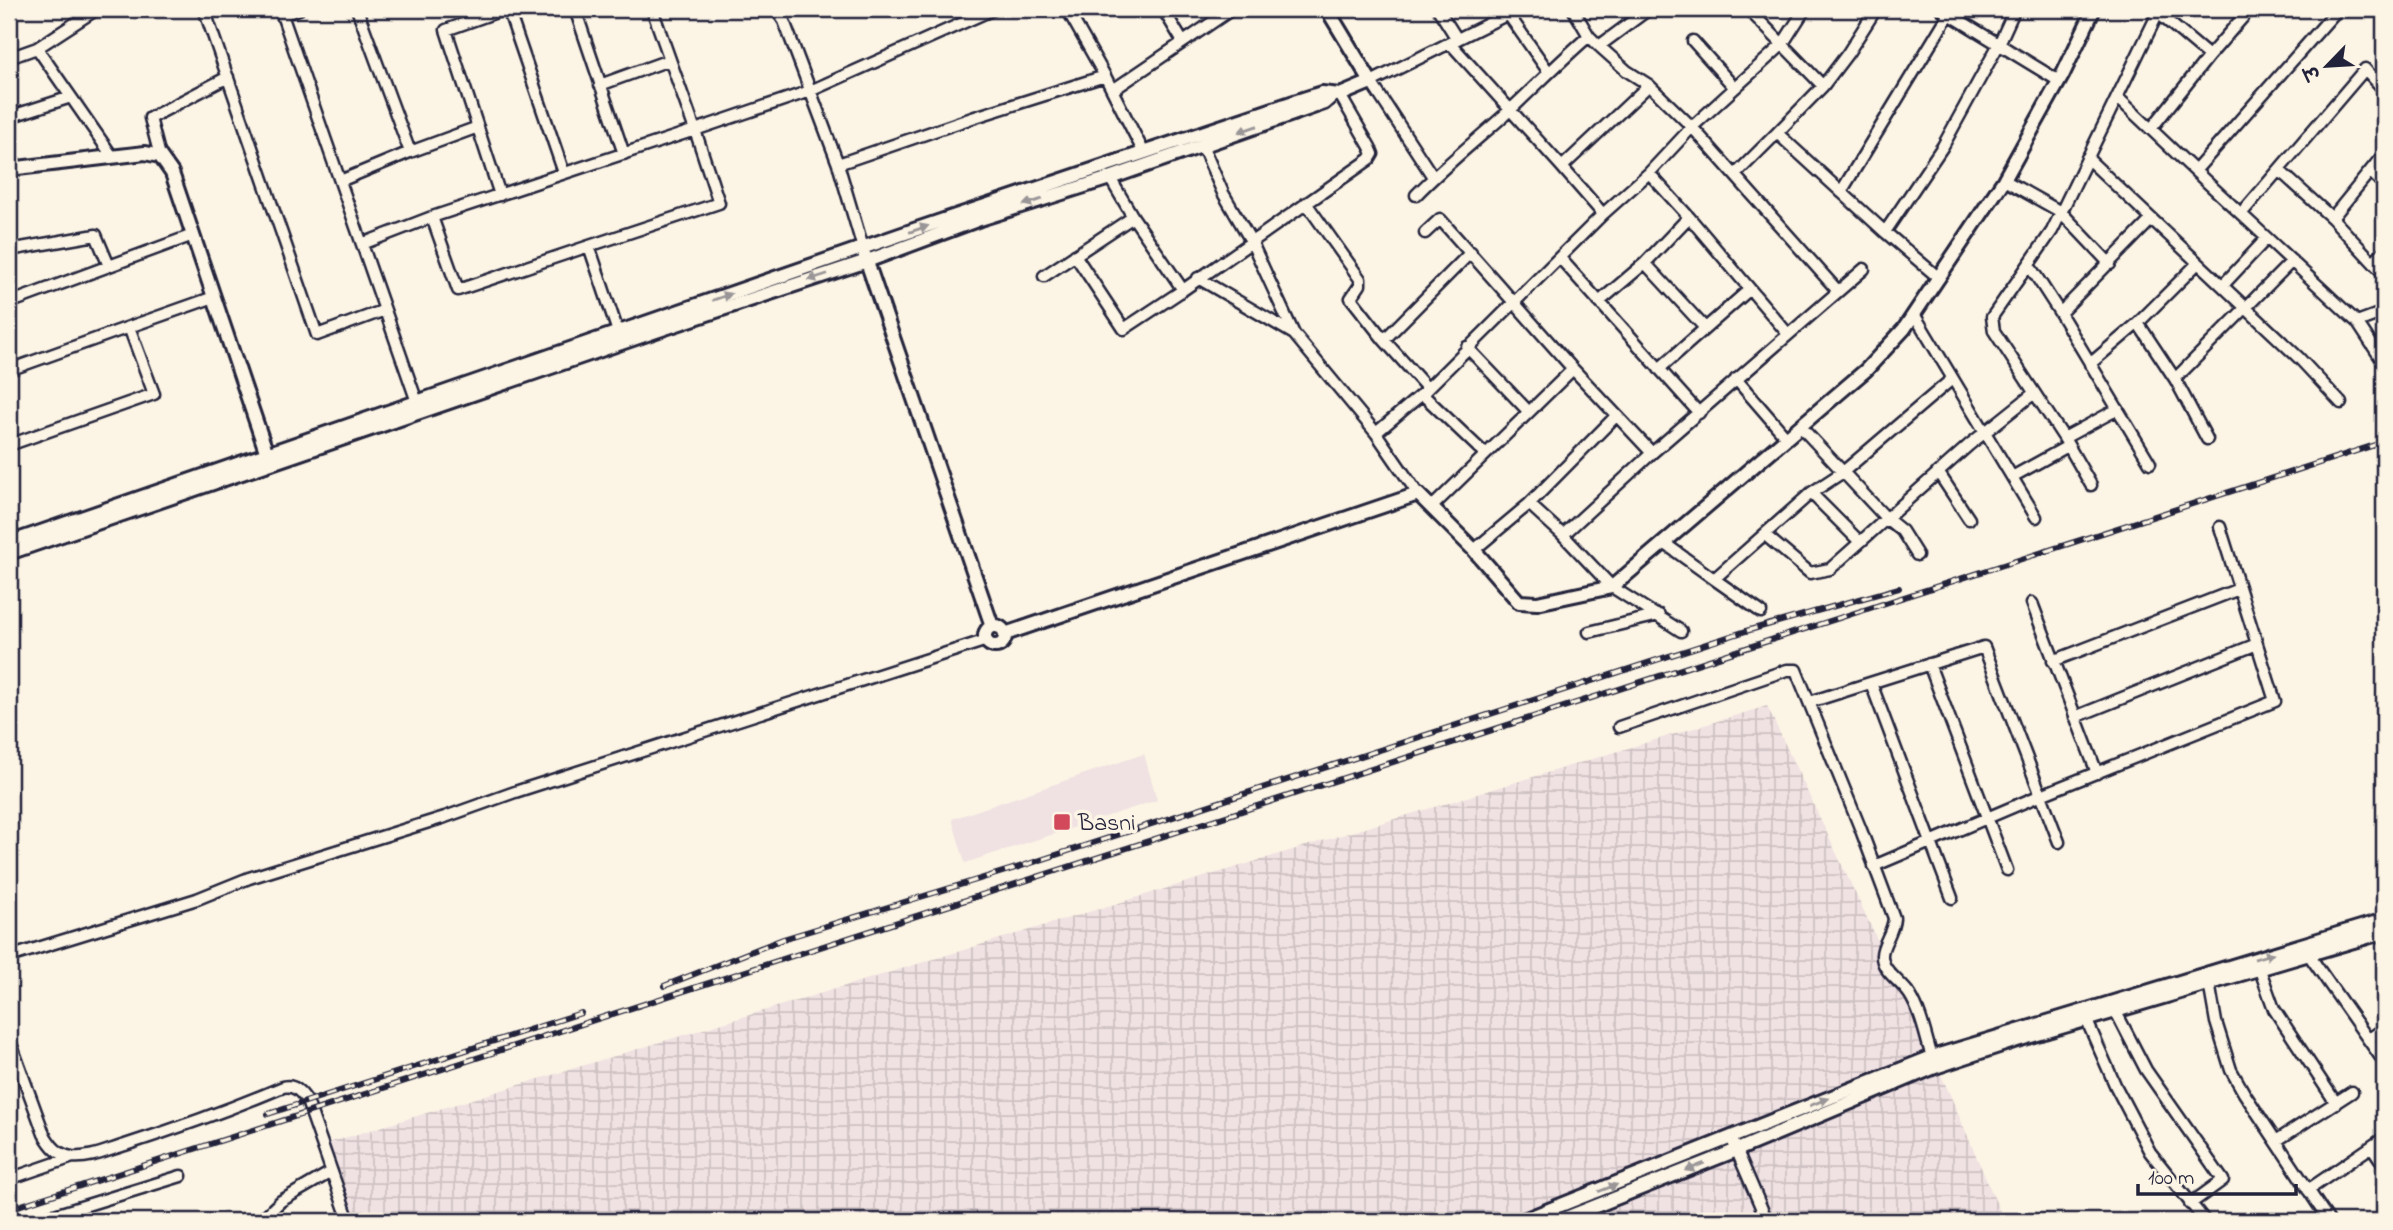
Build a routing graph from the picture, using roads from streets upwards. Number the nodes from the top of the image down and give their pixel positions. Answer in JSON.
{"nodes":[{"id":1,"x":97,"y":9,"type":"edge"},
{"id":2,"x":204,"y":9,"type":"edge"},
{"id":3,"x":299,"y":9,"type":"edge"},
{"id":4,"x":357,"y":9,"type":"edge"},
{"id":5,"x":506,"y":9,"type":"edge"},
{"id":6,"x":575,"y":9,"type":"edge"},
{"id":7,"x":652,"y":9,"type":"edge"},
{"id":8,"x":776,"y":9,"type":"edge"},
{"id":9,"x":994,"y":9,"type":"edge"},
{"id":10,"x":1067,"y":9,"type":"edge"},
{"id":11,"x":1163,"y":9,"type":"edge"},
{"id":12,"x":1232,"y":9,"type":"edge"},
{"id":13,"x":1327,"y":9,"type":"edge"},
{"id":14,"x":1438,"y":9,"type":"edge"},
{"id":15,"x":1573,"y":9,"type":"edge"},
{"id":16,"x":1649,"y":9,"type":"edge"},
{"id":17,"x":1748,"y":9,"type":"edge"},
{"id":18,"x":1805,"y":9,"type":"edge"},
{"id":19,"x":1877,"y":9,"type":"edge"},
{"id":20,"x":2015,"y":9,"type":"edge"},
{"id":21,"x":2094,"y":9,"type":"edge"},
{"id":22,"x":2248,"y":10,"type":"edge"},
{"id":23,"x":1506,"y":11,"type":"edge"},
{"id":24,"x":1945,"y":11,"type":"edge"},
{"id":25,"x":2159,"y":11,"type":"edge"},
{"id":26,"x":2331,"y":11,"type":"edge"},
{"id":27,"x":281,"y":12,"type":"edge"},
{"id":28,"x":1589,"y":36,"type":"junction"},
{"id":29,"x":1454,"y":41,"type":"junction"},
{"id":30,"x":1693,"y":41,"type":"dead end"},
{"id":31,"x":1183,"y":42,"type":"junction"},
{"id":32,"x":1999,"y":44,"type":"junction"},
{"id":33,"x":1782,"y":45,"type":"junction"},
{"id":34,"x":1599,"y":46,"type":"junction"},
{"id":35,"x":37,"y":48,"type":"junction"},
{"id":36,"x":2209,"y":56,"type":"junction"},
{"id":37,"x":9,"y":58,"type":"edge"},
{"id":38,"x":670,"y":60,"type":"junction"},
{"id":39,"x":1548,"y":71,"type":"junction"},
{"id":40,"x":1105,"y":76,"type":"junction"},
{"id":41,"x":228,"y":78,"type":"junction"},
{"id":42,"x":2059,"y":81,"type":"junction"},
{"id":43,"x":1371,"y":82,"type":"junction"},
{"id":44,"x":600,"y":85,"type":"junction"},
{"id":45,"x":1649,"y":85,"type":"junction"},
{"id":46,"x":1823,"y":86,"type":"junction"},
{"id":47,"x":1735,"y":88,"type":"junction"},
{"id":48,"x":1113,"y":90,"type":"junction"},
{"id":49,"x":2384,"y":90,"type":"edge"},
{"id":50,"x":810,"y":91,"type":"junction"},
{"id":51,"x":1337,"y":95,"type":"junction"},
{"id":52,"x":71,"y":97,"type":"junction"},
{"id":53,"x":2117,"y":97,"type":"junction"},
{"id":54,"x":1509,"y":111,"type":"junction"},
{"id":55,"x":9,"y":117,"type":"edge"},
{"id":56,"x":478,"y":127,"type":"junction"},
{"id":57,"x":1692,"y":127,"type":"junction"},
{"id":58,"x":2151,"y":129,"type":"junction"},
{"id":59,"x":695,"y":130,"type":"junction"},
{"id":60,"x":1777,"y":133,"type":"junction"},
{"id":61,"x":1202,"y":145,"type":"junction"},
{"id":62,"x":410,"y":152,"type":"junction"},
{"id":63,"x":1144,"y":153,"type":"junction"},
{"id":64,"x":624,"y":154,"type":"junction"},
{"id":65,"x":2384,"y":154,"type":"edge"},
{"id":66,"x":112,"y":156,"type":"junction"},
{"id":67,"x":160,"y":156,"type":"junction"},
{"id":68,"x":2087,"y":158,"type":"junction"},
{"id":69,"x":838,"y":164,"type":"junction"},
{"id":70,"x":1562,"y":167,"type":"junction"},
{"id":71,"x":9,"y":169,"type":"edge"},
{"id":72,"x":2279,"y":170,"type":"junction"},
{"id":73,"x":2195,"y":171,"type":"junction"},
{"id":74,"x":2370,"y":172,"type":"junction"},
{"id":75,"x":564,"y":173,"type":"junction"},
{"id":76,"x":1649,"y":173,"type":"junction"},
{"id":77,"x":1735,"y":176,"type":"junction"},
{"id":78,"x":1433,"y":177,"type":"junction"},
{"id":79,"x":1110,"y":178,"type":"junction"},
{"id":80,"x":2004,"y":180,"type":"junction"},
{"id":81,"x":340,"y":181,"type":"junction"},
{"id":82,"x":2384,"y":185,"type":"edge"},
{"id":83,"x":1842,"y":192,"type":"junction"},
{"id":84,"x":499,"y":195,"type":"junction"},
{"id":85,"x":1416,"y":195,"type":"dead end"},
{"id":86,"x":1306,"y":203,"type":"junction"},
{"id":87,"x":2061,"y":212,"type":"junction"},
{"id":88,"x":1603,"y":214,"type":"junction"},
{"id":89,"x":2241,"y":214,"type":"junction"},
{"id":90,"x":432,"y":217,"type":"junction"},
{"id":91,"x":1133,"y":217,"type":"junction"},
{"id":92,"x":1689,"y":217,"type":"junction"},
{"id":93,"x":2332,"y":218,"type":"junction"},
{"id":94,"x":2152,"y":219,"type":"junction"},
{"id":95,"x":1885,"y":232,"type":"junction"},
{"id":96,"x":1425,"y":233,"type":"dead end"},
{"id":97,"x":193,"y":235,"type":"junction"},
{"id":98,"x":2267,"y":238,"type":"junction"},
{"id":99,"x":1251,"y":241,"type":"junction"},
{"id":100,"x":362,"y":244,"type":"junction"},
{"id":101,"x":589,"y":246,"type":"junction"},
{"id":102,"x":863,"y":248,"type":"junction"},
{"id":103,"x":9,"y":250,"type":"edge"},
{"id":104,"x":2384,"y":251,"type":"edge"},
{"id":105,"x":1471,"y":253,"type":"junction"},
{"id":106,"x":1075,"y":255,"type":"junction"},
{"id":107,"x":1560,"y":258,"type":"junction"},
{"id":108,"x":867,"y":261,"type":"junction"},
{"id":109,"x":2292,"y":261,"type":"junction"},
{"id":110,"x":2373,"y":262,"type":"junction"},
{"id":111,"x":1645,"y":263,"type":"junction"},
{"id":112,"x":2199,"y":263,"type":"junction"},
{"id":113,"x":2029,"y":264,"type":"junction"},
{"id":114,"x":2110,"y":264,"type":"junction"},
{"id":115,"x":109,"y":266,"type":"junction"},
{"id":116,"x":1864,"y":269,"type":"dead end"},
{"id":117,"x":2384,"y":274,"type":"edge"},
{"id":118,"x":1044,"y":276,"type":"dead end"},
{"id":119,"x":1198,"y":278,"type":"junction"},
{"id":120,"x":1939,"y":278,"type":"junction"},
{"id":121,"x":2223,"y":285,"type":"junction"},
{"id":122,"x":1750,"y":289,"type":"junction"},
{"id":123,"x":1183,"y":290,"type":"junction"},
{"id":124,"x":1838,"y":290,"type":"junction"},
{"id":125,"x":214,"y":297,"type":"junction"},
{"id":126,"x":1599,"y":302,"type":"junction"},
{"id":127,"x":9,"y":303,"type":"edge"},
{"id":128,"x":1514,"y":303,"type":"junction"},
{"id":129,"x":2247,"y":308,"type":"junction"},
{"id":130,"x":385,"y":310,"type":"junction"},
{"id":131,"x":2384,"y":312,"type":"edge"},
{"id":132,"x":2060,"y":313,"type":"junction"},
{"id":133,"x":1914,"y":314,"type":"junction"},
{"id":134,"x":2357,"y":322,"type":"junction"},
{"id":135,"x":2138,"y":323,"type":"junction"},
{"id":136,"x":657,"y":325,"type":"junction"},
{"id":137,"x":130,"y":327,"type":"junction"},
{"id":138,"x":1705,"y":328,"type":"junction"},
{"id":139,"x":618,"y":332,"type":"junction"},
{"id":140,"x":1294,"y":334,"type":"junction"},
{"id":141,"x":1788,"y":334,"type":"junction"},
{"id":142,"x":1384,"y":340,"type":"junction"},
{"id":143,"x":1467,"y":347,"type":"junction"},
{"id":144,"x":2090,"y":363,"type":"junction"},
{"id":145,"x":2384,"y":363,"type":"edge"},
{"id":146,"x":1573,"y":369,"type":"junction"},
{"id":147,"x":1660,"y":369,"type":"junction"},
{"id":148,"x":9,"y":370,"type":"edge"},
{"id":149,"x":1736,"y":379,"type":"junction"},
{"id":150,"x":1952,"y":379,"type":"junction"},
{"id":151,"x":2175,"y":379,"type":"junction"},
{"id":152,"x":1424,"y":391,"type":"junction"},
{"id":153,"x":2033,"y":394,"type":"junction"},
{"id":154,"x":417,"y":402,"type":"junction"},
{"id":155,"x":2341,"y":403,"type":"dead end"},
{"id":156,"x":2118,"y":409,"type":"junction"},
{"id":157,"x":1530,"y":412,"type":"junction"},
{"id":158,"x":1699,"y":413,"type":"junction"},
{"id":159,"x":1616,"y":416,"type":"junction"},
{"id":160,"x":1800,"y":426,"type":"junction"},
{"id":161,"x":1986,"y":432,"type":"junction"},
{"id":162,"x":1376,"y":433,"type":"junction"},
{"id":163,"x":1786,"y":437,"type":"junction"},
{"id":164,"x":2207,"y":439,"type":"dead end"},
{"id":165,"x":2066,"y":442,"type":"junction"},
{"id":166,"x":9,"y":445,"type":"edge"},
{"id":167,"x":1653,"y":453,"type":"junction"},
{"id":168,"x":267,"y":454,"type":"junction"},
{"id":169,"x":1485,"y":454,"type":"junction"},
{"id":170,"x":2150,"y":463,"type":"dead end"},
{"id":171,"x":1843,"y":472,"type":"junction"},
{"id":172,"x":1938,"y":472,"type":"junction"},
{"id":173,"x":2012,"y":477,"type":"junction"},
{"id":174,"x":2091,"y":485,"type":"dead end"},
{"id":175,"x":1811,"y":493,"type":"junction"},
{"id":176,"x":1418,"y":494,"type":"junction"},
{"id":177,"x":1529,"y":504,"type":"junction"},
{"id":178,"x":1432,"y":507,"type":"junction"},
{"id":179,"x":2036,"y":517,"type":"dead end"},
{"id":180,"x":1886,"y":518,"type":"junction"},
{"id":181,"x":1969,"y":519,"type":"dead end"},
{"id":182,"x":9,"y":523,"type":"edge"},
{"id":183,"x":2220,"y":527,"type":"dead end"},
{"id":184,"x":1563,"y":535,"type":"junction"},
{"id":185,"x":1765,"y":535,"type":"junction"},
{"id":186,"x":1860,"y":542,"type":"junction"},
{"id":187,"x":1664,"y":543,"type":"junction"},
{"id":188,"x":12,"y":547,"type":"edge"},
{"id":189,"x":1474,"y":550,"type":"junction"},
{"id":190,"x":1917,"y":555,"type":"dead end"},
{"id":191,"x":1714,"y":579,"type":"junction"},
{"id":192,"x":1612,"y":587,"type":"junction"},
{"id":193,"x":2239,"y":589,"type":"junction"},
{"id":194,"x":2032,"y":603,"type":"dead end"},
{"id":195,"x":1762,"y":612,"type":"dead end"},
{"id":196,"x":1659,"y":615,"type":"junction"},
{"id":197,"x":992,"y":626,"type":"junction"},
{"id":198,"x":1681,"y":631,"type":"dead end"},
{"id":199,"x":1589,"y":632,"type":"dead end"},
{"id":200,"x":1005,"y":634,"type":"junction"},
{"id":201,"x":987,"y":640,"type":"junction"},
{"id":202,"x":2257,"y":644,"type":"junction"},
{"id":203,"x":2053,"y":661,"type":"junction"},
{"id":204,"x":1929,"y":664,"type":"junction"},
{"id":205,"x":1871,"y":682,"type":"junction"},
{"id":206,"x":1810,"y":702,"type":"junction"},
{"id":207,"x":2075,"y":717,"type":"junction"},
{"id":208,"x":1619,"y":727,"type":"dead end"},
{"id":209,"x":2097,"y":773,"type":"junction"},
{"id":210,"x":2041,"y":795,"type":"junction"},
{"id":211,"x":1987,"y":818,"type":"junction"},
{"id":212,"x":1931,"y":842,"type":"junction"},
{"id":213,"x":2059,"y":842,"type":"dead end"},
{"id":214,"x":1874,"y":866,"type":"junction"},
{"id":215,"x":2007,"y":870,"type":"dead end"},
{"id":216,"x":1952,"y":898,"type":"dead end"},
{"id":217,"x":2384,"y":920,"type":"edge"},
{"id":218,"x":2384,"y":932,"type":"edge"},
{"id":219,"x":2309,"y":955,"type":"junction"},
{"id":220,"x":9,"y":957,"type":"edge"},
{"id":221,"x":2260,"y":970,"type":"junction"},
{"id":222,"x":2209,"y":979,"type":"junction"},
{"id":223,"x":2116,"y":1012,"type":"junction"},
{"id":224,"x":2087,"y":1021,"type":"junction"},
{"id":225,"x":2384,"y":1029,"type":"edge"},
{"id":226,"x":9,"y":1038,"type":"edge"},
{"id":227,"x":2369,"y":1039,"type":"junction"},
{"id":228,"x":1934,"y":1062,"type":"junction"},
{"id":229,"x":2384,"y":1062,"type":"edge"},
{"id":230,"x":2352,"y":1092,"type":"dead end"},
{"id":231,"x":2336,"y":1102,"type":"junction"},
{"id":232,"x":1731,"y":1137,"type":"junction"},
{"id":233,"x":2384,"y":1138,"type":"edge"},
{"id":234,"x":2276,"y":1141,"type":"junction"},
{"id":235,"x":2372,"y":1147,"type":"junction"},
{"id":236,"x":1737,"y":1150,"type":"junction"},
{"id":237,"x":73,"y":1157,"type":"junction"},
{"id":238,"x":2384,"y":1166,"type":"edge"},
{"id":239,"x":331,"y":1172,"type":"junction"},
{"id":240,"x":181,"y":1175,"type":"dead end"},
{"id":241,"x":9,"y":1180,"type":"edge"},
{"id":242,"x":2308,"y":1189,"type":"junction"},
{"id":243,"x":2190,"y":1204,"type":"junction"},
{"id":244,"x":35,"y":1221,"type":"edge"},
{"id":245,"x":260,"y":1221,"type":"edge"},
{"id":246,"x":349,"y":1221,"type":"edge"},
{"id":247,"x":1521,"y":1221,"type":"edge"},
{"id":248,"x":1558,"y":1221,"type":"edge"},
{"id":249,"x":1767,"y":1221,"type":"edge"},
{"id":250,"x":2205,"y":1221,"type":"edge"},
{"id":251,"x":2329,"y":1221,"type":"edge"}],
"edges":[{"from":1,"to":35,"type":"street"},
{"from":2,"to":41,"type":"street"},
{"from":3,"to":27,"type":"street"},
{"from":4,"to":62,"type":"street"},
{"from":5,"to":56,"type":"street"},
{"from":5,"to":75,"type":"street"},
{"from":6,"to":44,"type":"street"},
{"from":7,"to":38,"type":"street"},
{"from":8,"to":50,"type":"street"},
{"from":9,"to":50,"type":"street"},
{"from":10,"to":40,"type":"street"},
{"from":11,"to":31,"type":"street"},
{"from":12,"to":31,"type":"street"},
{"from":13,"to":43,"type":"street"},
{"from":14,"to":29,"type":"street"},
{"from":15,"to":28,"type":"street"},
{"from":16,"to":34,"type":"street"},
{"from":17,"to":33,"type":"street"},
{"from":18,"to":33,"type":"street"},
{"from":19,"to":46,"type":"street"},
{"from":20,"to":32,"type":"street"},
{"from":21,"to":42,"type":"street"},
{"from":22,"to":36,"type":"street"},
{"from":23,"to":29,"type":"street"},
{"from":23,"to":39,"type":"street"},
{"from":24,"to":32,"type":"street"},
{"from":24,"to":83,"type":"street"},
{"from":25,"to":36,"type":"street"},
{"from":25,"to":53,"type":"street"},
{"from":26,"to":73,"type":"street"},
{"from":27,"to":81,"type":"street"},
{"from":28,"to":34,"type":"street"},
{"from":28,"to":39,"type":"street"},
{"from":29,"to":43,"type":"street"},
{"from":29,"to":54,"type":"street"},
{"from":30,"to":47,"type":"street"},
{"from":31,"to":48,"type":"street"},
{"from":32,"to":42,"type":"street"},
{"from":32,"to":95,"type":"street"},
{"from":33,"to":46,"type":"street"},
{"from":33,"to":47,"type":"street"},
{"from":34,"to":45,"type":"street"},
{"from":35,"to":37,"type":"street"},
{"from":35,"to":52,"type":"street"},
{"from":36,"to":58,"type":"street"},
{"from":38,"to":44,"type":"street"},
{"from":38,"to":59,"type":"street"},
{"from":39,"to":54,"type":"street"},
{"from":40,"to":48,"type":"street"},
{"from":40,"to":69,"type":"street"},
{"from":41,"to":67,"type":"street"},
{"from":41,"to":130,"type":"street"},
{"from":42,"to":80,"type":"street"},
{"from":43,"to":51,"type":"street"},
{"from":43,"to":78,"type":"street"},
{"from":44,"to":64,"type":"street"},
{"from":45,"to":57,"type":"street"},
{"from":45,"to":70,"type":"street"},
{"from":46,"to":60,"type":"street"},
{"from":47,"to":57,"type":"street"},
{"from":48,"to":63,"type":"street"},
{"from":49,"to":72,"type":"street"},
{"from":50,"to":59,"type":"street"},
{"from":50,"to":69,"type":"street"},
{"from":51,"to":61,"type":"street","one_way":true},
{"from":51,"to":63,"type":"street"},
{"from":51,"to":86,"type":"street"},
{"from":52,"to":55,"type":"street"},
{"from":52,"to":66,"type":"street"},
{"from":53,"to":58,"type":"street"},
{"from":53,"to":68,"type":"street"},
{"from":54,"to":70,"type":"street"},
{"from":54,"to":78,"type":"street"},
{"from":56,"to":62,"type":"street"},
{"from":56,"to":84,"type":"street"},
{"from":57,"to":76,"type":"street"},
{"from":57,"to":77,"type":"street"},
{"from":58,"to":73,"type":"street"},
{"from":59,"to":64,"type":"street"},
{"from":59,"to":101,"type":"street"},
{"from":60,"to":77,"type":"street"},
{"from":60,"to":83,"type":"street"},
{"from":61,"to":79,"type":"street"},
{"from":61,"to":99,"type":"street"},
{"from":62,"to":81,"type":"street"},
{"from":102,"to":63,"type":"street","one_way":true},
{"from":64,"to":75,"type":"street"},
{"from":65,"to":74,"type":"street"},
{"from":66,"to":67,"type":"street"},
{"from":66,"to":71,"type":"street"},
{"from":67,"to":97,"type":"street"},
{"from":68,"to":87,"type":"street"},
{"from":68,"to":94,"type":"street"},
{"from":69,"to":102,"type":"street"},
{"from":70,"to":88,"type":"street"},
{"from":72,"to":89,"type":"street"},
{"from":72,"to":93,"type":"street"},
{"from":73,"to":89,"type":"street"},
{"from":74,"to":82,"type":"street"},
{"from":74,"to":93,"type":"street"},
{"from":75,"to":84,"type":"street"},
{"from":76,"to":88,"type":"street"},
{"from":76,"to":92,"type":"street"},
{"from":77,"to":124,"type":"street"},
{"from":78,"to":85,"type":"street"},
{"from":79,"to":91,"type":"street"},
{"from":79,"to":108,"type":"street","one_way":true},
{"from":80,"to":87,"type":"street"},
{"from":80,"to":120,"type":"street"},
{"from":81,"to":100,"type":"street"},
{"from":83,"to":95,"type":"street"},
{"from":84,"to":90,"type":"street"},
{"from":86,"to":99,"type":"street"},
{"from":86,"to":142,"type":"street"},
{"from":87,"to":113,"type":"street"},
{"from":87,"to":114,"type":"street"},
{"from":88,"to":107,"type":"street"},
{"from":89,"to":98,"type":"street"},
{"from":90,"to":100,"type":"street"},
{"from":90,"to":101,"type":"street"},
{"from":91,"to":106,"type":"street"},
{"from":91,"to":123,"type":"street"},
{"from":92,"to":111,"type":"street"},
{"from":92,"to":122,"type":"street"},
{"from":93,"to":110,"type":"street"},
{"from":94,"to":112,"type":"street"},
{"from":94,"to":114,"type":"street"},
{"from":95,"to":120,"type":"street"},
{"from":96,"to":105,"type":"street"},
{"from":97,"to":115,"type":"street"},
{"from":97,"to":125,"type":"street"},
{"from":98,"to":109,"type":"street"},
{"from":98,"to":121,"type":"street"},
{"from":99,"to":119,"type":"street"},
{"from":99,"to":140,"type":"street"},
{"from":100,"to":130,"type":"street"},
{"from":101,"to":139,"type":"street"},
{"from":102,"to":108,"type":"street"},
{"from":136,"to":102,"type":"street","one_way":true},
{"from":103,"to":115,"type":"street"},
{"from":104,"to":110,"type":"street"},
{"from":105,"to":128,"type":"street"},
{"from":105,"to":142,"type":"street"},
{"from":106,"to":118,"type":"street"},
{"from":106,"to":123,"type":"street"},
{"from":107,"to":126,"type":"street"},
{"from":107,"to":128,"type":"street"},
{"from":108,"to":136,"type":"street","one_way":true},
{"from":108,"to":197,"type":"street"},
{"from":109,"to":129,"type":"street"},
{"from":109,"to":134,"type":"street"},
{"from":110,"to":117,"type":"street"},
{"from":111,"to":126,"type":"street"},
{"from":111,"to":138,"type":"street"},
{"from":112,"to":121,"type":"street"},
{"from":112,"to":135,"type":"street"},
{"from":113,"to":132,"type":"street"},
{"from":113,"to":153,"type":"street"},
{"from":114,"to":132,"type":"street"},
{"from":115,"to":127,"type":"street"},
{"from":116,"to":124,"type":"street"},
{"from":119,"to":123,"type":"street"},
{"from":119,"to":140,"type":"street"},
{"from":120,"to":133,"type":"street"},
{"from":121,"to":129,"type":"street"},
{"from":122,"to":138,"type":"street"},
{"from":122,"to":141,"type":"street"},
{"from":124,"to":141,"type":"street"},
{"from":125,"to":137,"type":"street"},
{"from":125,"to":168,"type":"street"},
{"from":126,"to":147,"type":"street"},
{"from":128,"to":143,"type":"street"},
{"from":128,"to":146,"type":"street"},
{"from":129,"to":151,"type":"street"},
{"from":129,"to":155,"type":"street"},
{"from":130,"to":154,"type":"street"},
{"from":131,"to":134,"type":"street"},
{"from":132,"to":144,"type":"street"},
{"from":133,"to":150,"type":"street"},
{"from":133,"to":160,"type":"street"},
{"from":134,"to":145,"type":"street"},
{"from":135,"to":144,"type":"street"},
{"from":135,"to":151,"type":"street"},
{"from":136,"to":139,"type":"street"},
{"from":136,"to":188,"type":"street"},
{"from":137,"to":148,"type":"street"},
{"from":137,"to":166,"type":"street"},
{"from":138,"to":147,"type":"street"},
{"from":139,"to":154,"type":"street"},
{"from":140,"to":162,"type":"street"},
{"from":141,"to":149,"type":"street"},
{"from":142,"to":152,"type":"street"},
{"from":143,"to":152,"type":"street"},
{"from":143,"to":157,"type":"street"},
{"from":144,"to":156,"type":"street"},
{"from":146,"to":157,"type":"street"},
{"from":146,"to":159,"type":"street"},
{"from":147,"to":158,"type":"street"},
{"from":149,"to":158,"type":"street"},
{"from":149,"to":163,"type":"street"},
{"from":150,"to":161,"type":"street"},
{"from":150,"to":171,"type":"street"},
{"from":151,"to":164,"type":"street"},
{"from":152,"to":162,"type":"street"},
{"from":152,"to":169,"type":"street"},
{"from":153,"to":161,"type":"street"},
{"from":153,"to":165,"type":"street"},
{"from":154,"to":168,"type":"street"},
{"from":156,"to":165,"type":"street"},
{"from":156,"to":170,"type":"street"},
{"from":157,"to":169,"type":"street"},
{"from":158,"to":167,"type":"street"},
{"from":159,"to":167,"type":"street"},
{"from":159,"to":177,"type":"street"},
{"from":160,"to":163,"type":"street"},
{"from":160,"to":171,"type":"street"},
{"from":161,"to":172,"type":"street"},
{"from":161,"to":173,"type":"street"},
{"from":162,"to":176,"type":"street"},
{"from":163,"to":187,"type":"street"},
{"from":165,"to":173,"type":"street"},
{"from":165,"to":174,"type":"street"},
{"from":167,"to":184,"type":"street"},
{"from":168,"to":188,"type":"street"},
{"from":169,"to":178,"type":"street"},
{"from":171,"to":175,"type":"street"},
{"from":171,"to":180,"type":"street"},
{"from":172,"to":180,"type":"street"},
{"from":172,"to":181,"type":"street"},
{"from":173,"to":179,"type":"street"},
{"from":175,"to":185,"type":"street"},
{"from":175,"to":186,"type":"street"},
{"from":176,"to":178,"type":"street"},
{"from":176,"to":200,"type":"street"},
{"from":177,"to":184,"type":"street"},
{"from":177,"to":189,"type":"street"},
{"from":178,"to":189,"type":"street"},
{"from":180,"to":186,"type":"street"},
{"from":180,"to":190,"type":"street"},
{"from":182,"to":188,"type":"street"},
{"from":183,"to":193,"type":"street"},
{"from":184,"to":192,"type":"street"},
{"from":185,"to":186,"type":"street"},
{"from":185,"to":191,"type":"street"},
{"from":187,"to":191,"type":"street"},
{"from":187,"to":192,"type":"street"},
{"from":189,"to":192,"type":"street"},
{"from":191,"to":195,"type":"street"},
{"from":192,"to":196,"type":"street"},
{"from":193,"to":202,"type":"street"},
{"from":193,"to":203,"type":"street"},
{"from":194,"to":203,"type":"street"},
{"from":196,"to":198,"type":"street"},
{"from":196,"to":199,"type":"street"},
{"from":197,"to":200,"type":"street"},
{"from":197,"to":201,"type":"street"},
{"from":200,"to":201,"type":"street"},
{"from":201,"to":220,"type":"street"},
{"from":202,"to":207,"type":"street"},
{"from":202,"to":209,"type":"street"},
{"from":203,"to":207,"type":"street"},
{"from":204,"to":205,"type":"street"},
{"from":204,"to":210,"type":"street"},
{"from":204,"to":211,"type":"street"},
{"from":205,"to":206,"type":"street"},
{"from":205,"to":212,"type":"street"},
{"from":206,"to":208,"type":"street"},
{"from":206,"to":214,"type":"street"},
{"from":207,"to":209,"type":"street"},
{"from":209,"to":210,"type":"street"},
{"from":210,"to":211,"type":"street"},
{"from":210,"to":213,"type":"street"},
{"from":211,"to":212,"type":"street"},
{"from":211,"to":215,"type":"street"},
{"from":212,"to":214,"type":"street"},
{"from":212,"to":216,"type":"street"},
{"from":214,"to":228,"type":"street"},
{"from":222,"to":217,"type":"street","one_way":true},
{"from":218,"to":219,"type":"street"},
{"from":219,"to":221,"type":"street"},
{"from":219,"to":227,"type":"street"},
{"from":221,"to":222,"type":"street"},
{"from":221,"to":231,"type":"street"},
{"from":222,"to":223,"type":"street"},
{"from":222,"to":228,"type":"street"},
{"from":222,"to":234,"type":"street"},
{"from":223,"to":224,"type":"street"},
{"from":223,"to":243,"type":"street"},
{"from":224,"to":228,"type":"street"},
{"from":224,"to":243,"type":"street"},
{"from":225,"to":227,"type":"street"},
{"from":226,"to":237,"type":"street"},
{"from":227,"to":229,"type":"street"},
{"from":232,"to":228,"type":"street","one_way":true},
{"from":228,"to":236,"type":"street"},
{"from":230,"to":231,"type":"street"},
{"from":231,"to":234,"type":"street"},
{"from":232,"to":236,"type":"street"},
{"from":247,"to":232,"type":"street","one_way":true},
{"from":233,"to":235,"type":"street"},
{"from":234,"to":242,"type":"street"},
{"from":235,"to":238,"type":"street"},
{"from":235,"to":242,"type":"street"},
{"from":236,"to":248,"type":"street","one_way":true},
{"from":236,"to":249,"type":"street"},
{"from":237,"to":239,"type":"street"},
{"from":237,"to":241,"type":"street"},
{"from":239,"to":245,"type":"street"},
{"from":239,"to":246,"type":"street"},
{"from":240,"to":244,"type":"street"},
{"from":242,"to":251,"type":"street"},
{"from":243,"to":250,"type":"street"}]}
